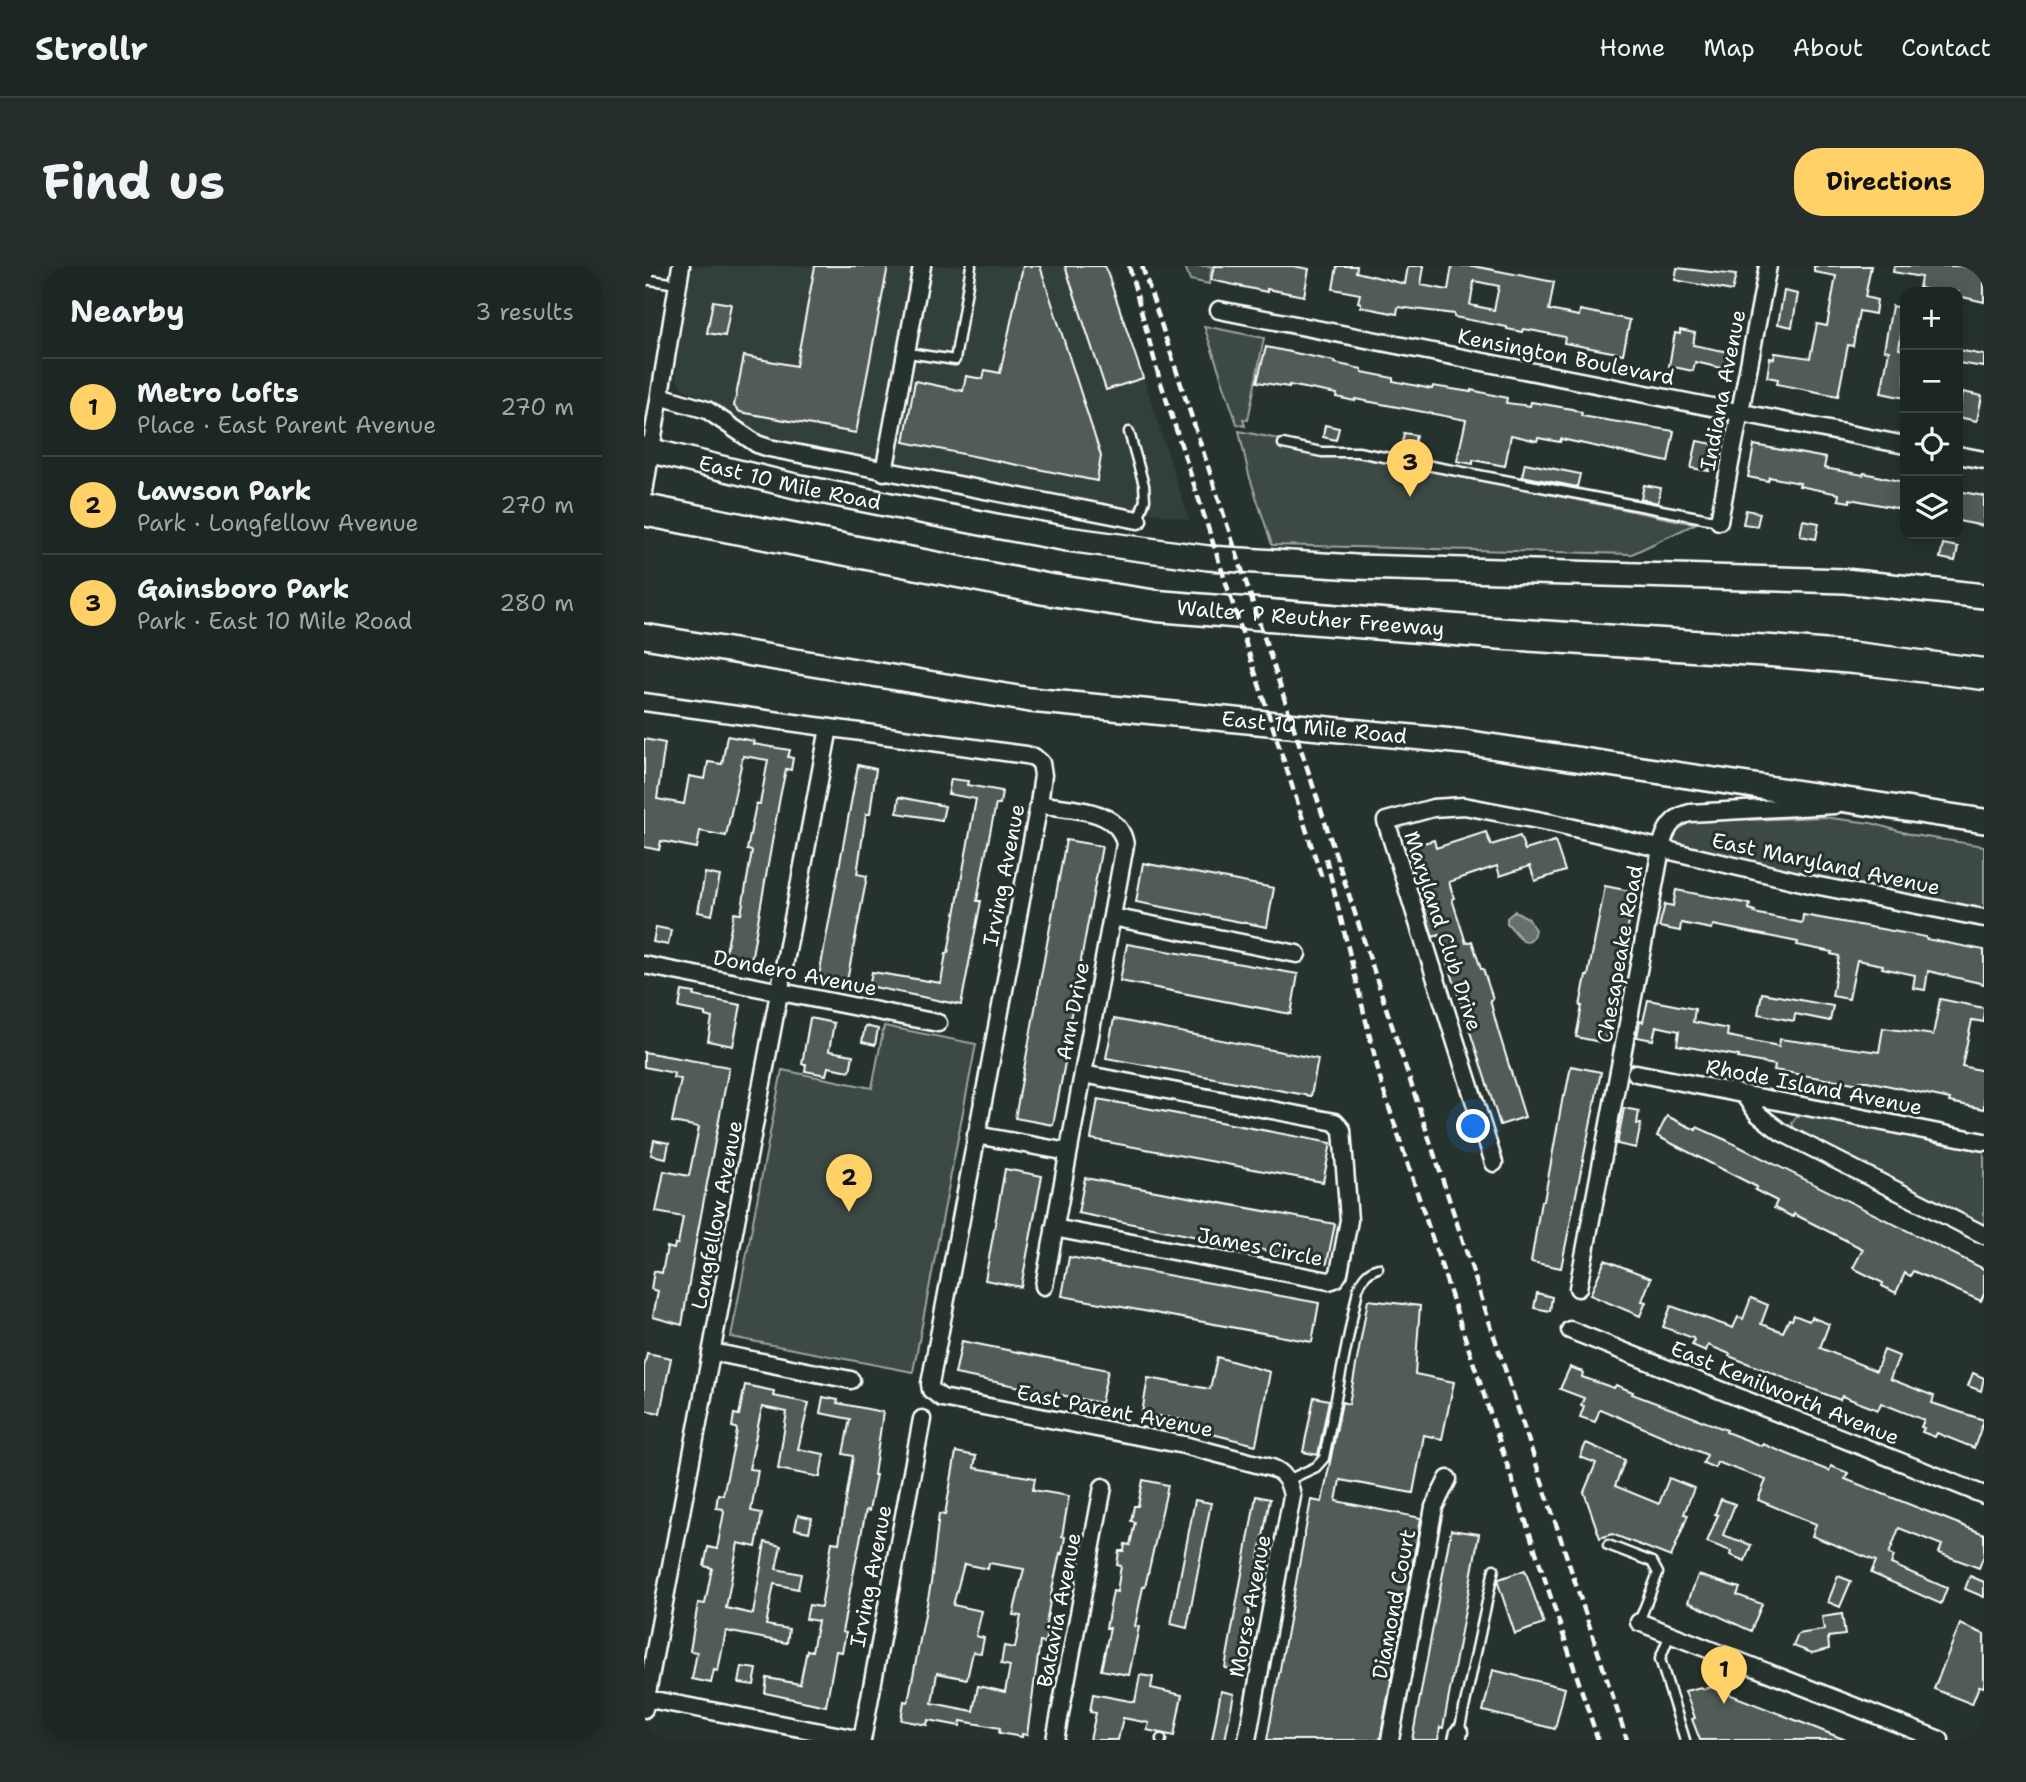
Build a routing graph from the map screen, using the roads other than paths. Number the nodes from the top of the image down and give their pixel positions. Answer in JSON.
{"nodes":[{"id":1,"x":681,"y":266,"type":"edge"},
{"id":2,"x":922,"y":266,"type":"edge"},
{"id":3,"x":971,"y":266,"type":"edge"},
{"id":4,"x":1768,"y":266,"type":"edge"},
{"id":5,"x":644,"y":279,"type":"edge"},
{"id":6,"x":677,"y":284,"type":"junction"},
{"id":7,"x":1219,"y":310,"type":"dead end"},
{"id":8,"x":908,"y":353,"type":"junction"},
{"id":9,"x":660,"y":396,"type":"junction"},
{"id":10,"x":1740,"y":413,"type":"junction"},
{"id":11,"x":1129,"y":432,"type":"dead end"},
{"id":12,"x":1283,"y":444,"type":"dead end"},
{"id":13,"x":1900,"y":444,"type":"edge"},
{"id":14,"x":1963,"y":456,"type":"edge"},
{"id":15,"x":647,"y":457,"type":"edge"},
{"id":16,"x":1984,"y":460,"type":"edge"},
{"id":17,"x":884,"y":472,"type":"junction"},
{"id":18,"x":644,"y":492,"type":"edge"},
{"id":19,"x":644,"y":510,"type":"edge"},
{"id":20,"x":1138,"y":520,"type":"joint"},
{"id":21,"x":1719,"y":521,"type":"joint"},
{"id":22,"x":1984,"y":596,"type":"edge"},
{"id":23,"x":644,"y":636,"type":"edge"},
{"id":24,"x":1984,"y":674,"type":"edge"},
{"id":25,"x":644,"y":702,"type":"edge"},
{"id":26,"x":829,"y":728,"type":"junction"},
{"id":27,"x":1864,"y":803,"type":"junction"},
{"id":28,"x":1039,"y":804,"type":"junction"},
{"id":29,"x":1984,"y":821,"type":"edge"},
{"id":30,"x":1661,"y":849,"type":"junction"},
{"id":31,"x":1112,"y":917,"type":"junction"},
{"id":32,"x":1984,"y":918,"type":"edge"},
{"id":33,"x":1297,"y":954,"type":"dead end"},
{"id":34,"x":644,"y":965,"type":"edge"},
{"id":35,"x":781,"y":991,"type":"junction"},
{"id":36,"x":938,"y":1023,"type":"dead end"},
{"id":37,"x":1636,"y":1073,"type":"dead end"},
{"id":38,"x":1083,"y":1074,"type":"junction"},
{"id":39,"x":1744,"y":1095,"type":"junction"},
{"id":40,"x":976,"y":1135,"type":"junction"},
{"id":41,"x":1984,"y":1142,"type":"edge"},
{"id":42,"x":1068,"y":1152,"type":"junction"},
{"id":43,"x":1494,"y":1163,"type":"dead end"},
{"id":44,"x":1054,"y":1228,"type":"junction"},
{"id":45,"x":1984,"y":1234,"type":"edge"},
{"id":46,"x":1378,"y":1268,"type":"dead end"},
{"id":47,"x":1044,"y":1286,"type":"dead end"},
{"id":48,"x":1578,"y":1288,"type":"dead end"},
{"id":49,"x":1570,"y":1330,"type":"dead end"},
{"id":50,"x":712,"y":1352,"type":"junction"},
{"id":51,"x":851,"y":1380,"type":"dead end"},
{"id":52,"x":931,"y":1391,"type":"joint"},
{"id":53,"x":922,"y":1419,"type":"dead end"},
{"id":54,"x":1448,"y":1479,"type":"dead end"},
{"id":55,"x":1288,"y":1480,"type":"junction"},
{"id":56,"x":1103,"y":1488,"type":"dead end"},
{"id":57,"x":1984,"y":1495,"type":"edge"},
{"id":58,"x":1608,"y":1545,"type":"dead end"},
{"id":59,"x":1494,"y":1569,"type":"dead end"},
{"id":60,"x":1639,"y":1622,"type":"joint"},
{"id":61,"x":1670,"y":1634,"type":"junction"},
{"id":62,"x":645,"y":1702,"type":"edge"},
{"id":63,"x":1458,"y":1736,"type":"edge"},
{"id":64,"x":862,"y":1740,"type":"edge"},
{"id":65,"x":1055,"y":1740,"type":"edge"},
{"id":66,"x":1247,"y":1740,"type":"edge"},
{"id":67,"x":1390,"y":1740,"type":"edge"},
{"id":68,"x":1685,"y":1740,"type":"edge"},
{"id":69,"x":1940,"y":1740,"type":"edge"}],
"edges":[{"from":1,"to":6,"type":"street"},
{"from":2,"to":8,"type":"street"},
{"from":3,"to":8,"type":"lane"},
{"from":4,"to":10,"type":"street","name":"Indiana Avenue"},
{"from":5,"to":6,"type":"lane"},
{"from":6,"to":9,"type":"street"},
{"from":7,"to":10,"type":"street","name":"Kensington Boulevard"},
{"from":8,"to":17,"type":"street"},
{"from":9,"to":15,"type":"street"},
{"from":9,"to":17,"type":"street","name":"East 10 Mile Road"},
{"from":10,"to":13,"type":"street","name":"Kensington Boulevard"},
{"from":10,"to":21,"type":"street","name":"Indiana Avenue"},
{"from":11,"to":20,"type":"lane"},
{"from":12,"to":21,"type":"lane"},
{"from":14,"to":16,"type":"street"},
{"from":15,"to":18,"type":"street"},
{"from":15,"to":22,"type":"main road","name":"East 10 Mile Road"},
{"from":17,"to":20,"type":"street","name":"East 10 Mile Road"},
{"from":19,"to":24,"type":"highway","name":"Walter P Reuther Freeway"},
{"from":23,"to":27,"type":"main road","name":"East 10 Mile Road"},
{"from":25,"to":26,"type":"street","name":"Irving Avenue"},
{"from":26,"to":28,"type":"street","name":"Irving Avenue"},
{"from":26,"to":35,"type":"street","name":"Longfellow Avenue"},
{"from":27,"to":29,"type":"main road","name":"East 10 Mile Road"},
{"from":27,"to":30,"type":"street","name":"Chesapeake Road"},
{"from":28,"to":31,"type":"street","name":"Ann Drive"},
{"from":28,"to":40,"type":"street","name":"Irving Avenue"},
{"from":30,"to":32,"type":"street","name":"East Maryland Avenue"},
{"from":30,"to":43,"type":"street","name":"Maryland Club Drive"},
{"from":30,"to":48,"type":"street","name":"Chesapeake Road"},
{"from":31,"to":33,"type":"street"},
{"from":31,"to":38,"type":"street","name":"Ann Drive"},
{"from":34,"to":35,"type":"street","name":"Dondero Avenue"},
{"from":35,"to":36,"type":"street","name":"Dondero Avenue"},
{"from":35,"to":50,"type":"street","name":"Longfellow Avenue"},
{"from":37,"to":39,"type":"street","name":"Rhode Island Avenue"},
{"from":38,"to":42,"type":"street","name":"Ann Drive"},
{"from":38,"to":44,"type":"street","name":"James Circle"},
{"from":39,"to":41,"type":"street","name":"Rhode Island Avenue"},
{"from":39,"to":45,"type":"street"},
{"from":40,"to":42,"type":"street"},
{"from":40,"to":52,"type":"street","name":"Irving Avenue"},
{"from":42,"to":44,"type":"street","name":"Ann Drive"},
{"from":44,"to":47,"type":"street","name":"Ann Drive"},
{"from":46,"to":55,"type":"lane"},
{"from":49,"to":57,"type":"street","name":"East Kenilworth Avenue"},
{"from":50,"to":51,"type":"street"},
{"from":50,"to":62,"type":"street","name":"Longfellow Avenue"},
{"from":52,"to":55,"type":"street","name":"East Parent Avenue"},
{"from":53,"to":64,"type":"street","name":"Irving Avenue"},
{"from":54,"to":67,"type":"street","name":"Diamond Court"},
{"from":55,"to":66,"type":"street","name":"Morse Avenue"},
{"from":56,"to":65,"type":"street","name":"Batavia Avenue"},
{"from":58,"to":60,"type":"lane"},
{"from":59,"to":63,"type":"lane"},
{"from":60,"to":61,"type":"street"},
{"from":61,"to":68,"type":"lane"},
{"from":61,"to":69,"type":"street"},
{"from":62,"to":64,"type":"street"}]}
